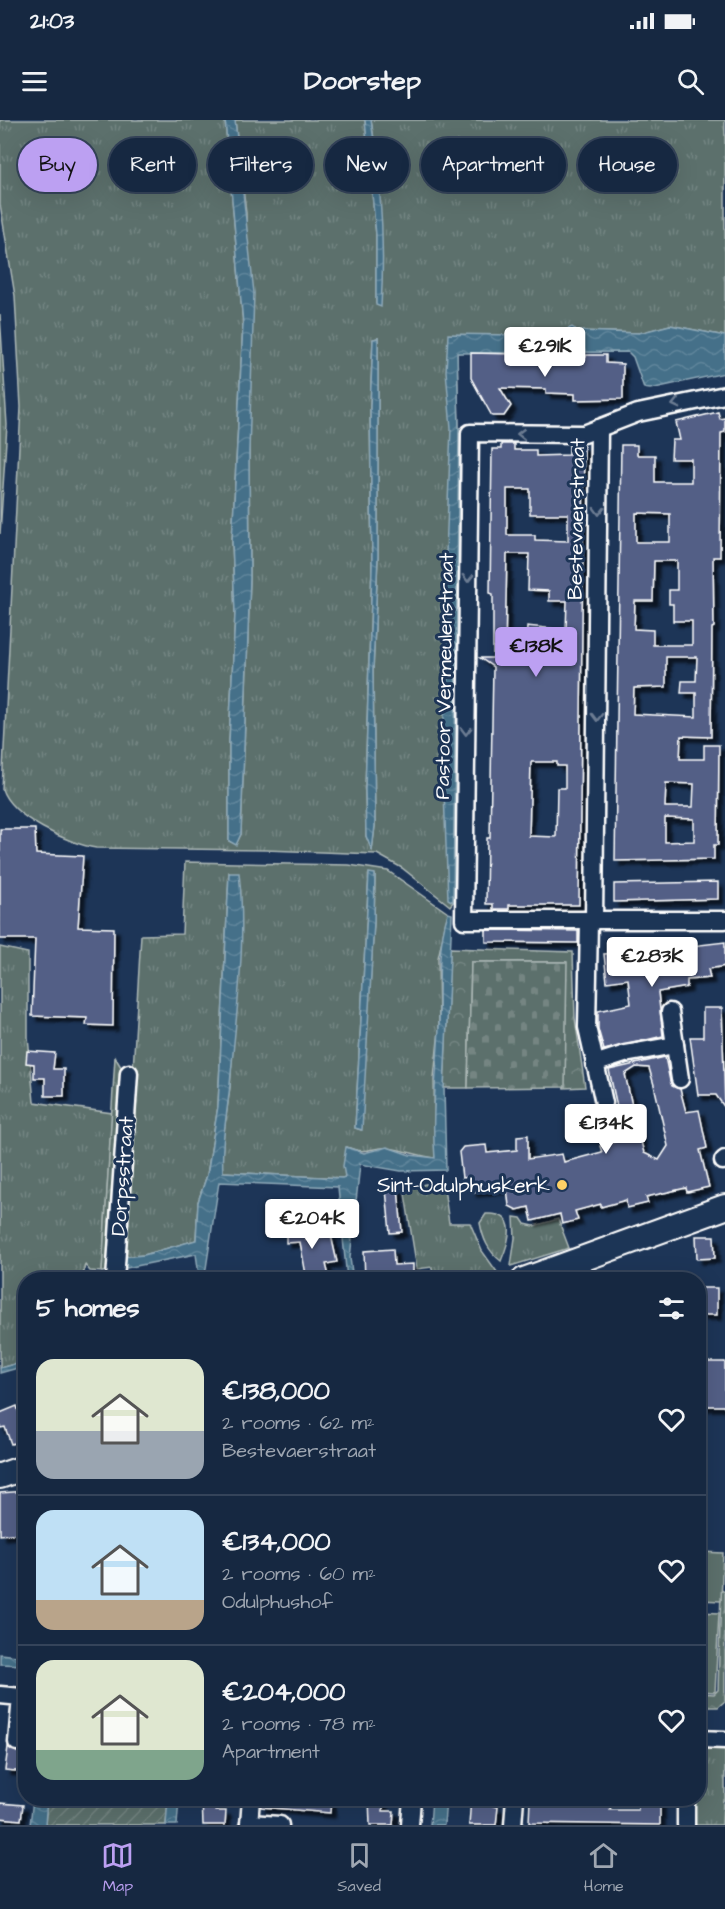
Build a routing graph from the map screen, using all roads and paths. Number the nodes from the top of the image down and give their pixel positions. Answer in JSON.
{"nodes":[{"id":1,"x":725,"y":394,"type":"edge"},
{"id":2,"x":599,"y":428,"type":"junction"},
{"id":3,"x":725,"y":920,"type":"edge"},
{"id":4,"x":591,"y":921,"type":"junction"},
{"id":5,"x":670,"y":1012,"type":"dead end"},
{"id":6,"x":675,"y":1045,"type":"junction"},
{"id":7,"x":594,"y":1064,"type":"junction"},
{"id":8,"x":129,"y":1073,"type":"dead end"},
{"id":9,"x":680,"y":1079,"type":"dead end"},
{"id":10,"x":604,"y":1103,"type":"dead end"},
{"id":11,"x":725,"y":1207,"type":"edge"},
{"id":12,"x":116,"y":1272,"type":"edge"},
{"id":13,"x":546,"y":1272,"type":"edge"},
{"id":14,"x":18,"y":1470,"type":"edge"},
{"id":15,"x":0,"y":1476,"type":"edge"},
{"id":16,"x":0,"y":1695,"type":"edge"},
{"id":17,"x":18,"y":1697,"type":"edge"},
{"id":18,"x":18,"y":1731,"type":"edge"},
{"id":19,"x":706,"y":1739,"type":"edge"},
{"id":20,"x":725,"y":1740,"type":"edge"},
{"id":21,"x":17,"y":1742,"type":"dead end"},
{"id":22,"x":250,"y":1806,"type":"edge"},
{"id":23,"x":411,"y":1806,"type":"edge"},
{"id":24,"x":514,"y":1806,"type":"edge"},
{"id":25,"x":686,"y":1806,"type":"edge"},
{"id":26,"x":249,"y":1824,"type":"edge"},
{"id":27,"x":280,"y":1825,"type":"edge"},
{"id":28,"x":410,"y":1825,"type":"edge"},
{"id":29,"x":513,"y":1825,"type":"edge"},
{"id":30,"x":686,"y":1825,"type":"edge"}],
"edges":[{"from":1,"to":2,"type":"street","name":"Bestevaerstraat","one_way":true},
{"from":2,"to":4,"type":"street","name":"Bestevaerstraat","one_way":true},
{"from":2,"to":4,"type":"street","name":"Pastoor Vermeulenstraat","one_way":true},
{"from":3,"to":4,"type":"street"},
{"from":4,"to":7,"type":"street","name":"Bestevaerstraat"},
{"from":5,"to":6,"type":"street"},
{"from":6,"to":7,"type":"street"},
{"from":6,"to":9,"type":"street"},
{"from":7,"to":10,"type":"street","name":"Bestevaerstraat"},
{"from":8,"to":12,"type":"street","name":"Dorpsstraat"},
{"from":11,"to":13,"type":"street"},
{"from":14,"to":15,"type":"street"},
{"from":16,"to":17,"type":"street"},
{"from":18,"to":21,"type":"street"},
{"from":19,"to":20,"type":"street"},
{"from":22,"to":26,"type":"street"},
{"from":23,"to":28,"type":"street"},
{"from":24,"to":29,"type":"street"},
{"from":25,"to":30,"type":"street"},
{"from":26,"to":27,"type":"street"}]}
